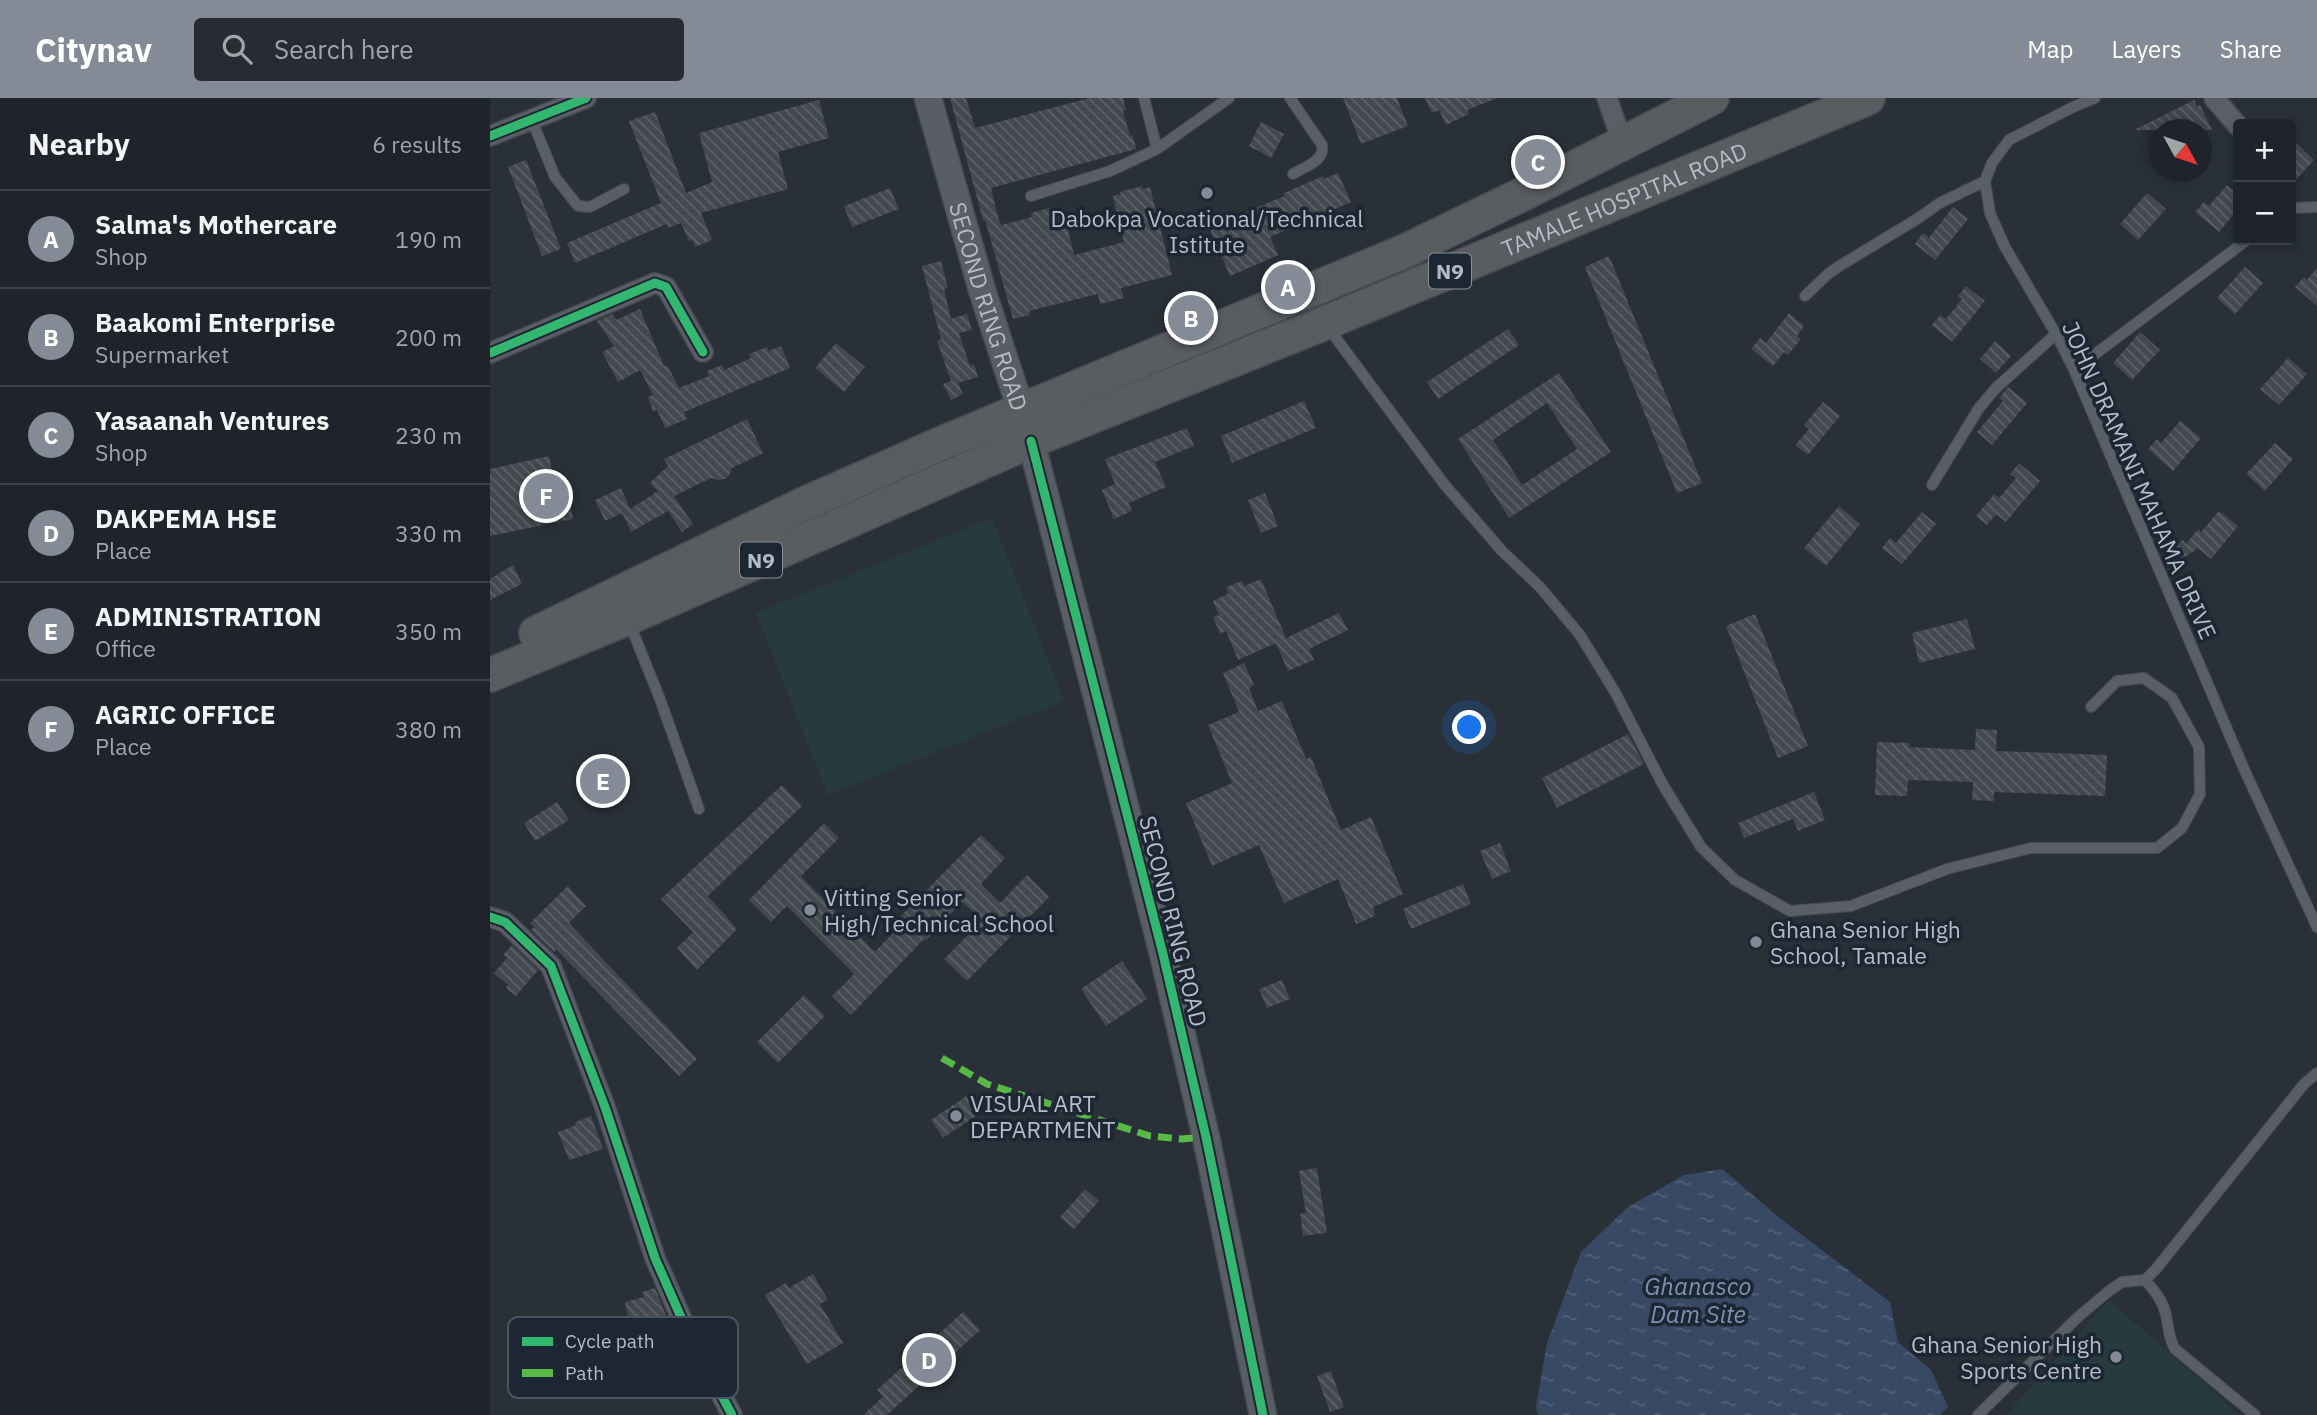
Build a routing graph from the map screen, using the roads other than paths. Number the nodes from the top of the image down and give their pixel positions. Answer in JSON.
{"nodes":[{"id":1,"x":586,"y":98,"type":"edge"},
{"id":2,"x":928,"y":98,"type":"edge"},
{"id":3,"x":1144,"y":98,"type":"edge"},
{"id":4,"x":1229,"y":98,"type":"edge"},
{"id":5,"x":1290,"y":98,"type":"edge"},
{"id":6,"x":1607,"y":98,"type":"edge"},
{"id":7,"x":1712,"y":98,"type":"edge"},
{"id":8,"x":1868,"y":98,"type":"edge"},
{"id":9,"x":2095,"y":98,"type":"edge"},
{"id":10,"x":2214,"y":98,"type":"edge"},
{"id":11,"x":531,"y":118,"type":"junction"},
{"id":12,"x":2233,"y":120,"type":"edge"},
{"id":13,"x":490,"y":135,"type":"edge"},
{"id":14,"x":1623,"y":144,"type":"junction"},
{"id":15,"x":1157,"y":149,"type":"junction"},
{"id":16,"x":1293,"y":174,"type":"dead end"},
{"id":17,"x":1985,"y":181,"type":"junction"},
{"id":18,"x":624,"y":189,"type":"dead end"},
{"id":19,"x":1031,"y":196,"type":"dead end"},
{"id":20,"x":2317,"y":207,"type":"edge"},
{"id":21,"x":2296,"y":208,"type":"edge"},
{"id":22,"x":2239,"y":245,"type":"edge"},
{"id":23,"x":1805,"y":296,"type":"dead end"},
{"id":24,"x":1325,"y":323,"type":"junction"},
{"id":25,"x":2056,"y":334,"type":"junction"},
{"id":26,"x":704,"y":352,"type":"dead end"},
{"id":27,"x":490,"y":353,"type":"edge"},
{"id":28,"x":2074,"y":370,"type":"junction"},
{"id":29,"x":1026,"y":426,"type":"junction"},
{"id":30,"x":1932,"y":485,"type":"dead end"},
{"id":31,"x":628,"y":618,"type":"junction"},
{"id":32,"x":490,"y":657,"type":"edge"},
{"id":33,"x":490,"y":675,"type":"edge"},
{"id":34,"x":2091,"y":707,"type":"dead end"},
{"id":35,"x":699,"y":808,"type":"dead end"},
{"id":36,"x":490,"y":917,"type":"edge"},
{"id":37,"x":2317,"y":927,"type":"edge"},
{"id":38,"x":2317,"y":1073,"type":"edge"},
{"id":39,"x":2145,"y":1280,"type":"junction"},
{"id":40,"x":681,"y":1317,"type":"edge"},
{"id":41,"x":723,"y":1398,"type":"edge"},
{"id":42,"x":732,"y":1415,"type":"edge"},
{"id":43,"x":1263,"y":1415,"type":"edge"},
{"id":44,"x":1978,"y":1415,"type":"edge"},
{"id":45,"x":2255,"y":1415,"type":"edge"}],
"edges":[{"from":1,"to":11,"type":"street"},
{"from":2,"to":29,"type":"street","name":"SECOND RING ROAD"},
{"from":3,"to":15,"type":"lane"},
{"from":4,"to":15,"type":"lane"},
{"from":5,"to":16,"type":"lane"},
{"from":6,"to":14,"type":"street"},
{"from":7,"to":14,"type":"highway","number":"N9"},
{"from":8,"to":24,"type":"highway","name":"TAMALE HOSPITAL ROAD","number":"N9"},
{"from":9,"to":17,"type":"lane"},
{"from":10,"to":12,"type":"street"},
{"from":11,"to":13,"type":"street"},
{"from":11,"to":18,"type":"lane"},
{"from":14,"to":29,"type":"highway","number":"N9"},
{"from":15,"to":19,"type":"lane"},
{"from":17,"to":23,"type":"lane"},
{"from":17,"to":25,"type":"lane","name":"JOHN DRAMANI MAHAMA DRIVE"},
{"from":20,"to":21,"type":"lane"},
{"from":22,"to":28,"type":"lane"},
{"from":24,"to":29,"type":"highway","name":"TAMALE HOSPITAL ROAD","number":"N9"},
{"from":24,"to":34,"type":"lane"},
{"from":25,"to":28,"type":"lane","name":"JOHN DRAMANI MAHAMA DRIVE"},
{"from":25,"to":30,"type":"lane"},
{"from":26,"to":27,"type":"street"},
{"from":28,"to":37,"type":"lane","name":"JOHN DRAMANI MAHAMA DRIVE"},
{"from":29,"to":31,"type":"highway","number":"N9"},
{"from":29,"to":32,"type":"highway","number":"N9"},
{"from":29,"to":43,"type":"street","name":"SECOND RING ROAD"},
{"from":31,"to":33,"type":"highway","number":"N9"},
{"from":31,"to":35,"type":"lane"},
{"from":36,"to":40,"type":"street"},
{"from":38,"to":39,"type":"lane"},
{"from":39,"to":44,"type":"lane"},
{"from":39,"to":45,"type":"lane"},
{"from":41,"to":42,"type":"street"}]}
